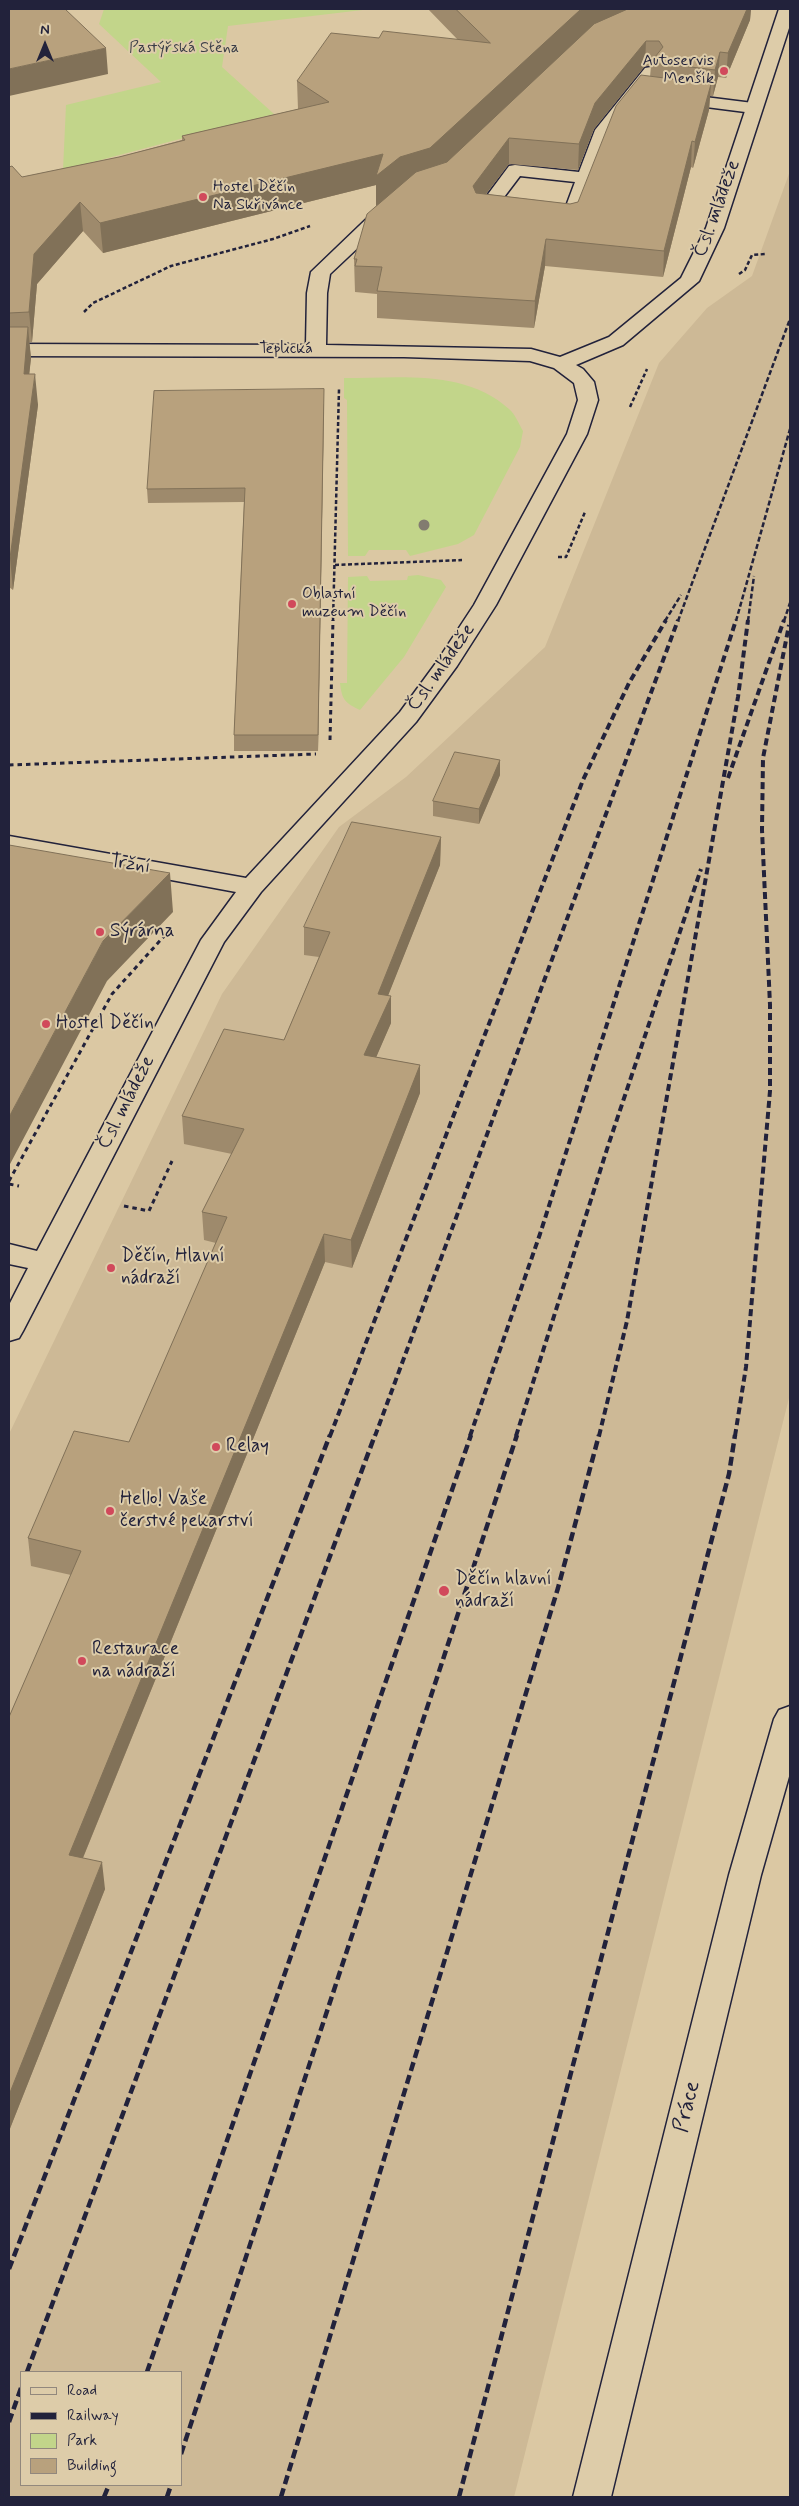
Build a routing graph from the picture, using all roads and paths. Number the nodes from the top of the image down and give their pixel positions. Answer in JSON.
{"nodes":[{"id":1,"x":787,"y":9,"type":"edge"},
{"id":2,"x":651,"y":72,"type":"edge"},
{"id":3,"x":634,"y":93,"type":"junction"},
{"id":4,"x":753,"y":108,"type":"junction"},
{"id":5,"x":585,"y":178,"type":"junction"},
{"id":6,"x":401,"y":198,"type":"edge"},
{"id":7,"x":511,"y":216,"type":"edge"},
{"id":8,"x":540,"y":220,"type":"edge"},
{"id":9,"x":372,"y":222,"type":"junction"},
{"id":10,"x":766,"y":254,"type":"dead end"},
{"id":11,"x":734,"y":279,"type":"dead end"},
{"id":12,"x":9,"y":350,"type":"edge"},
{"id":13,"x":43,"y":350,"type":"junction"},
{"id":14,"x":316,"y":350,"type":"junction"},
{"id":15,"x":650,"y":361,"type":"dead end"},
{"id":16,"x":561,"y":364,"type":"junction"},
{"id":17,"x":339,"y":381,"type":"dead end"},
{"id":18,"x":627,"y":414,"type":"dead end"},
{"id":19,"x":589,"y":503,"type":"dead end"},
{"id":20,"x":510,"y":559,"type":"junction"},
{"id":21,"x":335,"y":566,"type":"junction"},
{"id":22,"x":329,"y":744,"type":"dead end"},
{"id":23,"x":319,"y":754,"type":"dead end"},
{"id":24,"x":9,"y":766,"type":"edge"},
{"id":25,"x":9,"y":843,"type":"edge"},
{"id":26,"x":252,"y":887,"type":"junction"},
{"id":27,"x":172,"y":1161,"type":"dead end"},
{"id":28,"x":9,"y":1184,"type":"edge"},
{"id":29,"x":19,"y":1186,"type":"dead end"},
{"id":30,"x":124,"y":1206,"type":"dead end"},
{"id":31,"x":9,"y":1254,"type":"edge"},
{"id":32,"x":45,"y":1262,"type":"junction"},
{"id":33,"x":9,"y":1331,"type":"edge"},
{"id":34,"x":790,"y":1719,"type":"edge"},
{"id":35,"x":592,"y":2497,"type":"edge"}],
"edges":[{"from":1,"to":4,"type":"street","name":"Čsl. mládeže"},
{"from":2,"to":3,"type":"street"},
{"from":3,"to":4,"type":"street"},
{"from":3,"to":5,"type":"street"},
{"from":4,"to":16,"type":"street","name":"Čsl. mládeže"},
{"from":5,"to":7,"type":"street"},
{"from":5,"to":8,"type":"street"},
{"from":6,"to":9,"type":"street"},
{"from":9,"to":13,"type":"path"},
{"from":9,"to":14,"type":"street"},
{"from":10,"to":11,"type":"path"},
{"from":12,"to":13,"type":"street","name":"Teplická"},
{"from":13,"to":14,"type":"street","name":"Teplická"},
{"from":14,"to":16,"type":"street","name":"Teplická"},
{"from":15,"to":18,"type":"path"},
{"from":16,"to":20,"type":"street","name":"Čsl. mládeže"},
{"from":17,"to":21,"type":"path"},
{"from":19,"to":20,"type":"path"},
{"from":20,"to":21,"type":"path"},
{"from":20,"to":26,"type":"street","name":"Čsl. mládeže"},
{"from":21,"to":22,"type":"path"},
{"from":23,"to":24,"type":"path"},
{"from":25,"to":26,"type":"street","name":"Tržní"},
{"from":26,"to":32,"type":"street","name":"Čsl. mládeže"},
{"from":27,"to":30,"type":"path"},
{"from":28,"to":29,"type":"path"},
{"from":31,"to":32,"type":"street"},
{"from":32,"to":33,"type":"street","name":"Čsl. mládeže"},
{"from":34,"to":35,"type":"street","name":"Práce"}]}
